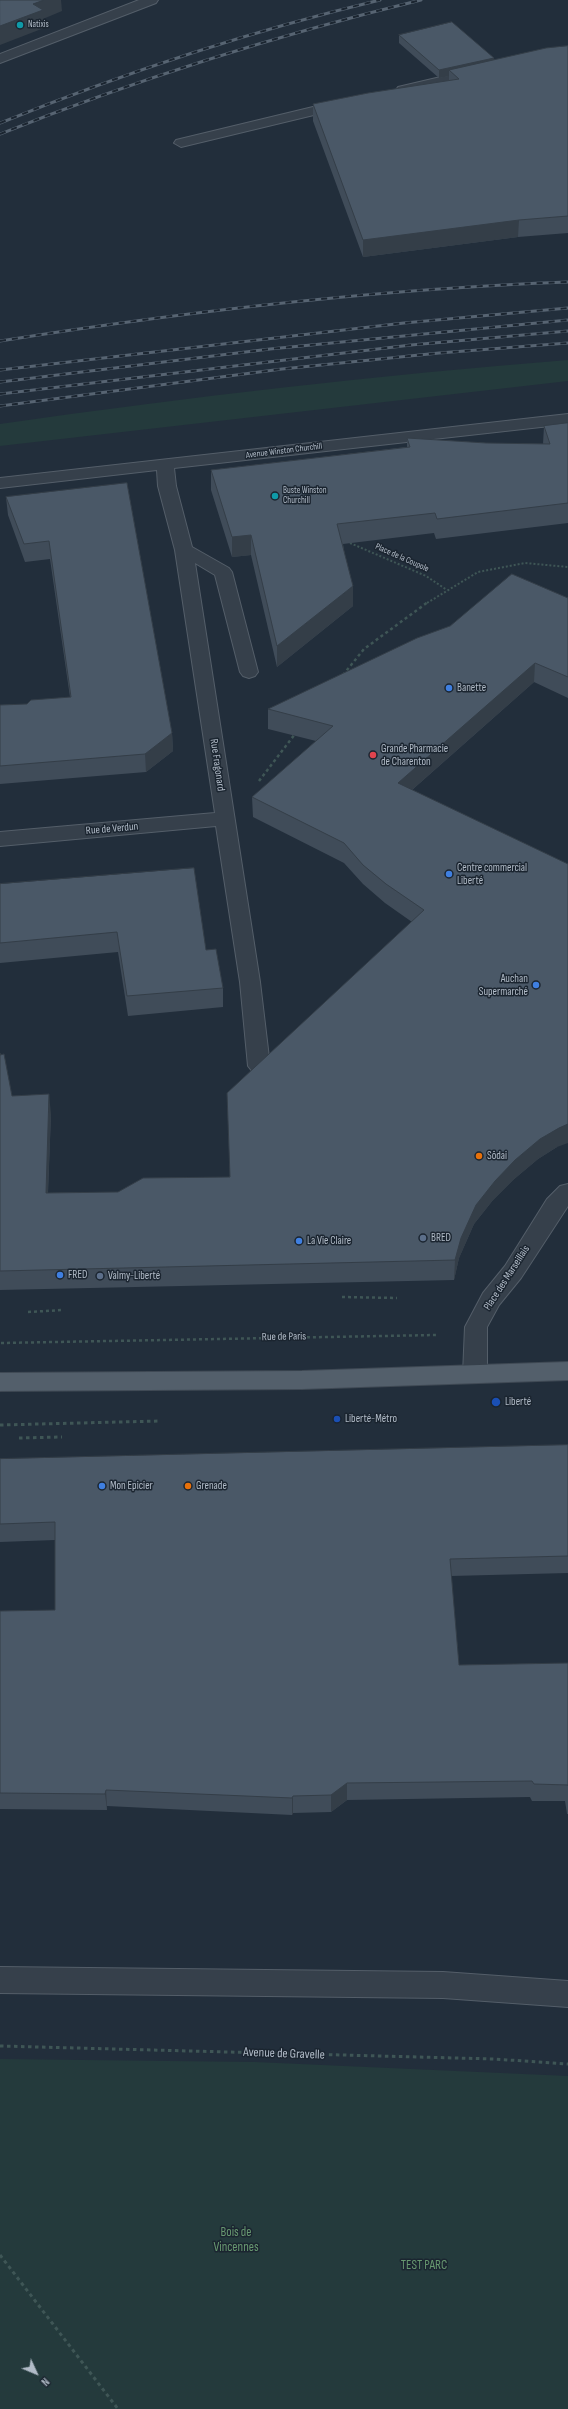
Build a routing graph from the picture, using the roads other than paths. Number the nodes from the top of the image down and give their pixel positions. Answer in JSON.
{"nodes":[{"id":1,"x":151,"y":0,"type":"edge"},
{"id":2,"x":0,"y":59,"type":"edge"},
{"id":3,"x":496,"y":68,"type":"edge"},
{"id":4,"x":390,"y":93,"type":"edge"},
{"id":5,"x":353,"y":102,"type":"edge"},
{"id":6,"x":181,"y":143,"type":"dead end"},
{"id":7,"x":568,"y":419,"type":"edge"},
{"id":8,"x":165,"y":465,"type":"junction"},
{"id":9,"x":0,"y":483,"type":"edge"},
{"id":10,"x":184,"y":550,"type":"junction"},
{"id":11,"x":249,"y":672,"type":"dead end"},
{"id":12,"x":224,"y":819,"type":"junction"},
{"id":13,"x":0,"y":839,"type":"edge"},
{"id":14,"x":259,"y":1066,"type":"edge"},
{"id":15,"x":568,"y":1192,"type":"edge"},
{"id":16,"x":568,"y":1371,"type":"edge"},
{"id":17,"x":475,"y":1374,"type":"junction"},
{"id":18,"x":0,"y":1382,"type":"edge"},
{"id":19,"x":0,"y":1980,"type":"edge"},
{"id":20,"x":568,"y":1994,"type":"edge"}],
"edges":[{"from":1,"to":2,"type":"street"},
{"from":3,"to":4,"type":"street"},
{"from":5,"to":6,"type":"street"},
{"from":7,"to":8,"type":"street","name":"Avenue Winston Churchill"},
{"from":8,"to":9,"type":"street","name":"Avenue Winston Churchill"},
{"from":8,"to":10,"type":"street","name":"Rue Fragonard"},
{"from":10,"to":11,"type":"street"},
{"from":10,"to":12,"type":"street","name":"Rue Fragonard"},
{"from":12,"to":13,"type":"street","name":"Rue de Verdun"},
{"from":12,"to":14,"type":"street","name":"Rue Fragonard"},
{"from":15,"to":17,"type":"street","name":"Place des Marseillais"},
{"from":16,"to":17,"type":"main road"},
{"from":17,"to":18,"type":"main road"},
{"from":19,"to":20,"type":"street"}]}
